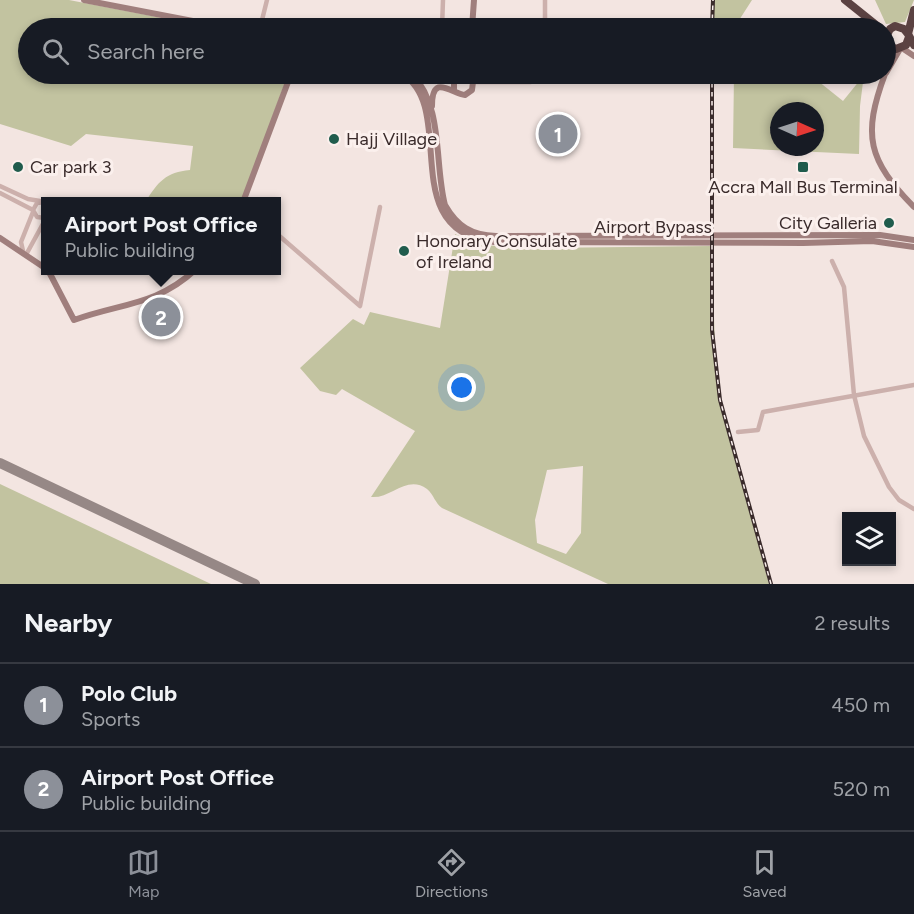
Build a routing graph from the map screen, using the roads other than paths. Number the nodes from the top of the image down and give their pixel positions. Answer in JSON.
{"nodes":[{"id":1,"x":84,"y":0,"type":"edge"},
{"id":2,"x":267,"y":0,"type":"edge"},
{"id":3,"x":443,"y":0,"type":"edge"},
{"id":4,"x":474,"y":0,"type":"edge"},
{"id":5,"x":545,"y":0,"type":"edge"},
{"id":6,"x":846,"y":0,"type":"edge"},
{"id":7,"x":914,"y":10,"type":"edge"},
{"id":8,"x":177,"y":18,"type":"edge"},
{"id":9,"x":262,"y":18,"type":"edge"},
{"id":10,"x":442,"y":18,"type":"edge"},
{"id":11,"x":473,"y":18,"type":"edge"},
{"id":12,"x":545,"y":18,"type":"edge"},
{"id":13,"x":868,"y":18,"type":"edge"},
{"id":14,"x":896,"y":26,"type":"edge"},
{"id":15,"x":910,"y":38,"type":"edge"},
{"id":16,"x":896,"y":48,"type":"edge"},
{"id":17,"x":901,"y":49,"type":"junction"},
{"id":18,"x":896,"y":56,"type":"edge"},
{"id":19,"x":914,"y":56,"type":"edge"},
{"id":20,"x":287,"y":84,"type":"edge"},
{"id":21,"x":413,"y":84,"type":"edge"},
{"id":22,"x":421,"y":84,"type":"edge"},
{"id":23,"x":454,"y":84,"type":"edge"},
{"id":24,"x":472,"y":84,"type":"edge"},
{"id":25,"x":882,"y":84,"type":"edge"},
{"id":26,"x":454,"y":89,"type":"junction"},
{"id":27,"x":432,"y":112,"type":"junction"},
{"id":28,"x":0,"y":186,"type":"edge"},
{"id":29,"x":0,"y":193,"type":"edge"},
{"id":30,"x":245,"y":197,"type":"edge"},
{"id":31,"x":41,"y":202,"type":"edge"},
{"id":32,"x":41,"y":204,"type":"edge"},
{"id":33,"x":380,"y":207,"type":"dead end"},
{"id":34,"x":914,"y":207,"type":"edge"},
{"id":35,"x":33,"y":211,"type":"junction"},
{"id":36,"x":41,"y":218,"type":"edge"},
{"id":37,"x":41,"y":226,"type":"edge"},
{"id":38,"x":281,"y":237,"type":"edge"},
{"id":39,"x":0,"y":238,"type":"edge"},
{"id":40,"x":914,"y":240,"type":"edge"},
{"id":41,"x":914,"y":247,"type":"edge"},
{"id":42,"x":25,"y":252,"type":"junction"},
{"id":43,"x":832,"y":261,"type":"dead end"},
{"id":44,"x":41,"y":265,"type":"edge"},
{"id":45,"x":49,"y":275,"type":"edge"},
{"id":46,"x":189,"y":275,"type":"edge"},
{"id":47,"x":914,"y":385,"type":"edge"},
{"id":48,"x":854,"y":395,"type":"junction"},
{"id":49,"x":738,"y":432,"type":"dead end"},
{"id":50,"x":914,"y":509,"type":"edge"}],
"edges":[{"from":1,"to":8,"type":"main road"},
{"from":2,"to":9,"type":"street"},
{"from":3,"to":10,"type":"street"},
{"from":4,"to":11,"type":"main road"},
{"from":5,"to":12,"type":"street"},
{"from":6,"to":13,"type":"highway"},
{"from":7,"to":15,"type":"highway"},
{"from":14,"to":15,"type":"highway"},
{"from":15,"to":17,"type":"highway"},
{"from":16,"to":17,"type":"highway"},
{"from":17,"to":18,"type":"main road"},
{"from":17,"to":19,"type":"main road"},
{"from":20,"to":30,"type":"main road"},
{"from":21,"to":41,"type":"main road","name":"Airport Bypass"},
{"from":22,"to":27,"type":"main road","name":"Airport Bypass"},
{"from":23,"to":26,"type":"main road"},
{"from":24,"to":26,"type":"main road"},
{"from":25,"to":34,"type":"main road"},
{"from":26,"to":27,"type":"main road"},
{"from":27,"to":40,"type":"main road","name":"Airport Bypass"},
{"from":28,"to":31,"type":"street"},
{"from":29,"to":35,"type":"street"},
{"from":32,"to":35,"type":"street"},
{"from":33,"to":38,"type":"street"},
{"from":35,"to":36,"type":"street"},
{"from":35,"to":42,"type":"street"},
{"from":37,"to":42,"type":"street"},
{"from":39,"to":42,"type":"main road"},
{"from":42,"to":44,"type":"main road"},
{"from":43,"to":48,"type":"street"},
{"from":45,"to":46,"type":"main road"},
{"from":47,"to":48,"type":"street"},
{"from":48,"to":49,"type":"street"},
{"from":48,"to":50,"type":"street"}]}
